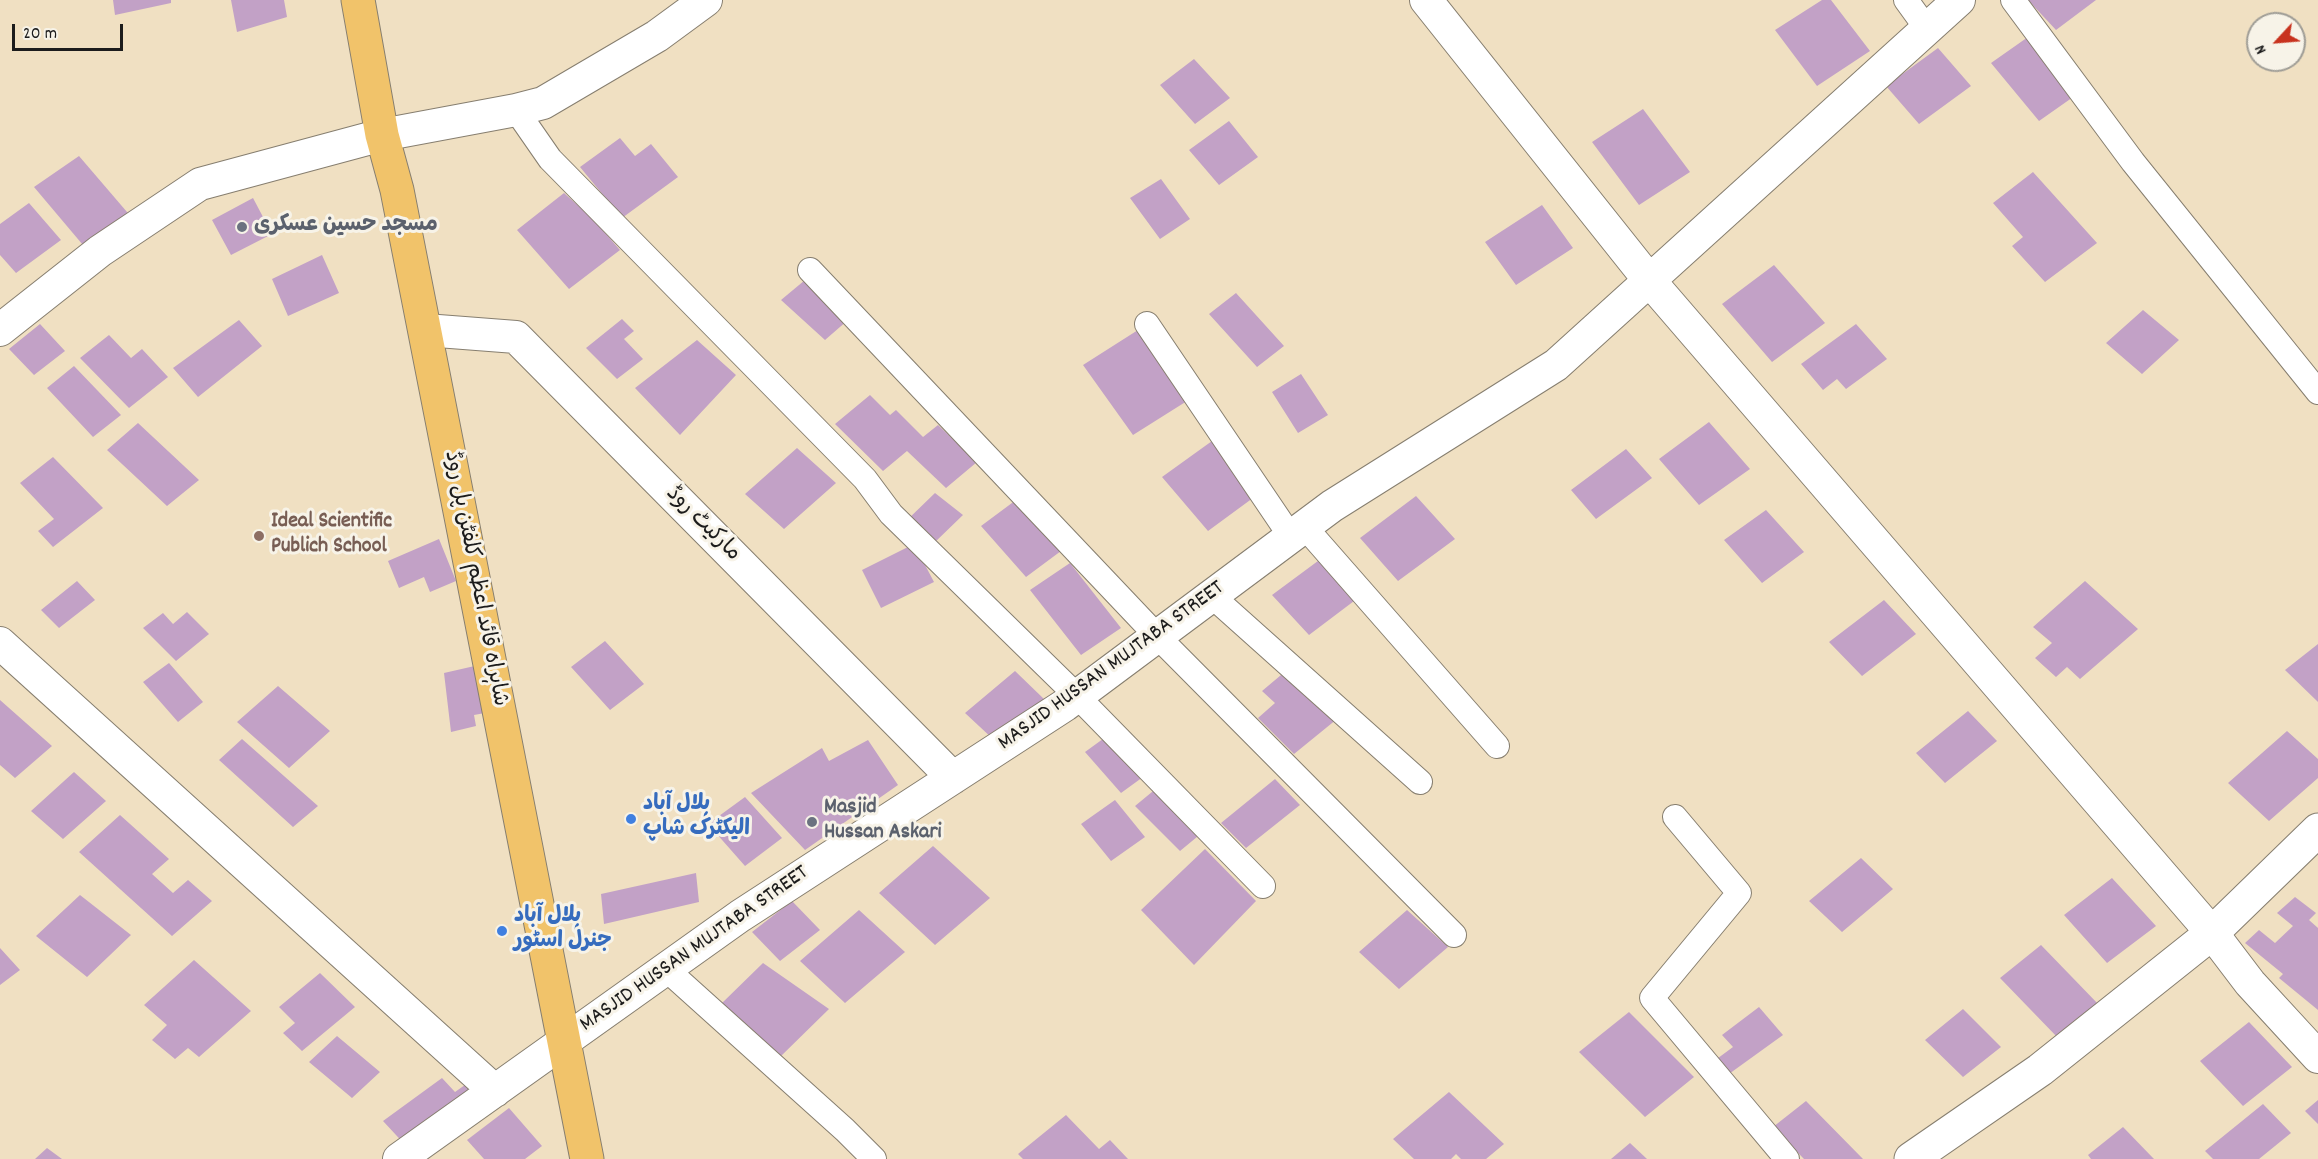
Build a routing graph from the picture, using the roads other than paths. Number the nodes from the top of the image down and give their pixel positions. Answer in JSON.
{"nodes":[{"id":1,"x":358,"y":0,"type":"edge"},
{"id":2,"x":706,"y":0,"type":"edge"},
{"id":3,"x":1425,"y":0,"type":"edge"},
{"id":4,"x":1906,"y":0,"type":"edge"},
{"id":5,"x":1959,"y":0,"type":"edge"},
{"id":6,"x":2013,"y":0,"type":"edge"},
{"id":7,"x":1927,"y":29,"type":"junction"},
{"id":8,"x":516,"y":110,"type":"junction"},
{"id":9,"x":382,"y":135,"type":"junction"},
{"id":10,"x":810,"y":270,"type":"dead end"},
{"id":11,"x":1649,"y":280,"type":"junction"},
{"id":12,"x":1147,"y":324,"type":"dead end"},
{"id":13,"x":0,"y":330,"type":"edge"},
{"id":14,"x":425,"y":330,"type":"junction"},
{"id":15,"x":2318,"y":392,"type":"edge"},
{"id":16,"x":1297,"y":532,"type":"junction"},
{"id":17,"x":1212,"y":596,"type":"junction"},
{"id":18,"x":1157,"y":636,"type":"junction"},
{"id":19,"x":0,"y":643,"type":"edge"},
{"id":20,"x":1077,"y":696,"type":"junction"},
{"id":21,"x":1497,"y":746,"type":"dead end"},
{"id":22,"x":953,"y":778,"type":"junction"},
{"id":23,"x":1420,"y":782,"type":"dead end"},
{"id":24,"x":1675,"y":817,"type":"dead end"},
{"id":25,"x":2318,"y":830,"type":"edge"},
{"id":26,"x":1263,"y":886,"type":"dead end"},
{"id":27,"x":2212,"y":933,"type":"junction"},
{"id":28,"x":1454,"y":935,"type":"dead end"},
{"id":29,"x":666,"y":969,"type":"junction"},
{"id":30,"x":564,"y":1040,"type":"junction"},
{"id":31,"x":2318,"y":1057,"type":"edge"},
{"id":32,"x":495,"y":1090,"type":"junction"},
{"id":33,"x":399,"y":1159,"type":"edge"},
{"id":34,"x":588,"y":1159,"type":"edge"},
{"id":35,"x":874,"y":1159,"type":"edge"},
{"id":36,"x":1787,"y":1159,"type":"edge"},
{"id":37,"x":1911,"y":1159,"type":"edge"}],
"edges":[{"from":1,"to":9,"type":"highway","name":"شاہراہ قائد اعظم کلفٹن پل روڈ"},
{"from":2,"to":8,"type":"street"},
{"from":3,"to":11,"type":"street"},
{"from":4,"to":7,"type":"street"},
{"from":5,"to":7,"type":"street","name":"MASJID HUSSAN MUJTABA STREET"},
{"from":6,"to":15,"type":"street"},
{"from":7,"to":11,"type":"street","name":"MASJID HUSSAN MUJTABA STREET"},
{"from":8,"to":9,"type":"street"},
{"from":8,"to":20,"type":"street"},
{"from":9,"to":13,"type":"street"},
{"from":9,"to":14,"type":"highway","name":"شاہراہ قائد اعظم کلفٹن پل روڈ"},
{"from":10,"to":18,"type":"street"},
{"from":11,"to":16,"type":"street","name":"MASJID HUSSAN MUJTABA STREET"},
{"from":11,"to":27,"type":"street"},
{"from":12,"to":16,"type":"street"},
{"from":14,"to":22,"type":"street","name":"مارکیٹ روڈ"},
{"from":14,"to":30,"type":"highway","name":"شاہراہ قائد اعظم کلفٹن پل روڈ"},
{"from":16,"to":17,"type":"street","name":"MASJID HUSSAN MUJTABA STREET"},
{"from":16,"to":21,"type":"street"},
{"from":17,"to":18,"type":"street","name":"MASJID HUSSAN MUJTABA STREET"},
{"from":17,"to":23,"type":"street"},
{"from":18,"to":20,"type":"street","name":"MASJID HUSSAN MUJTABA STREET"},
{"from":18,"to":28,"type":"street"},
{"from":19,"to":32,"type":"street"},
{"from":20,"to":22,"type":"street","name":"MASJID HUSSAN MUJTABA STREET"},
{"from":20,"to":26,"type":"street"},
{"from":22,"to":29,"type":"street","name":"MASJID HUSSAN MUJTABA STREET"},
{"from":24,"to":36,"type":"street"},
{"from":25,"to":27,"type":"street"},
{"from":27,"to":31,"type":"street"},
{"from":27,"to":37,"type":"street"},
{"from":29,"to":30,"type":"street","name":"MASJID HUSSAN MUJTABA STREET"},
{"from":29,"to":35,"type":"street"},
{"from":30,"to":32,"type":"street","name":"MASJID HUSSAN MUJTABA STREET"},
{"from":30,"to":34,"type":"highway","name":"شاہراہ قائد اعظم کلفٹن پل روڈ"},
{"from":32,"to":33,"type":"street","name":"MASJID HUSSAN MUJTABA STREET"}]}
